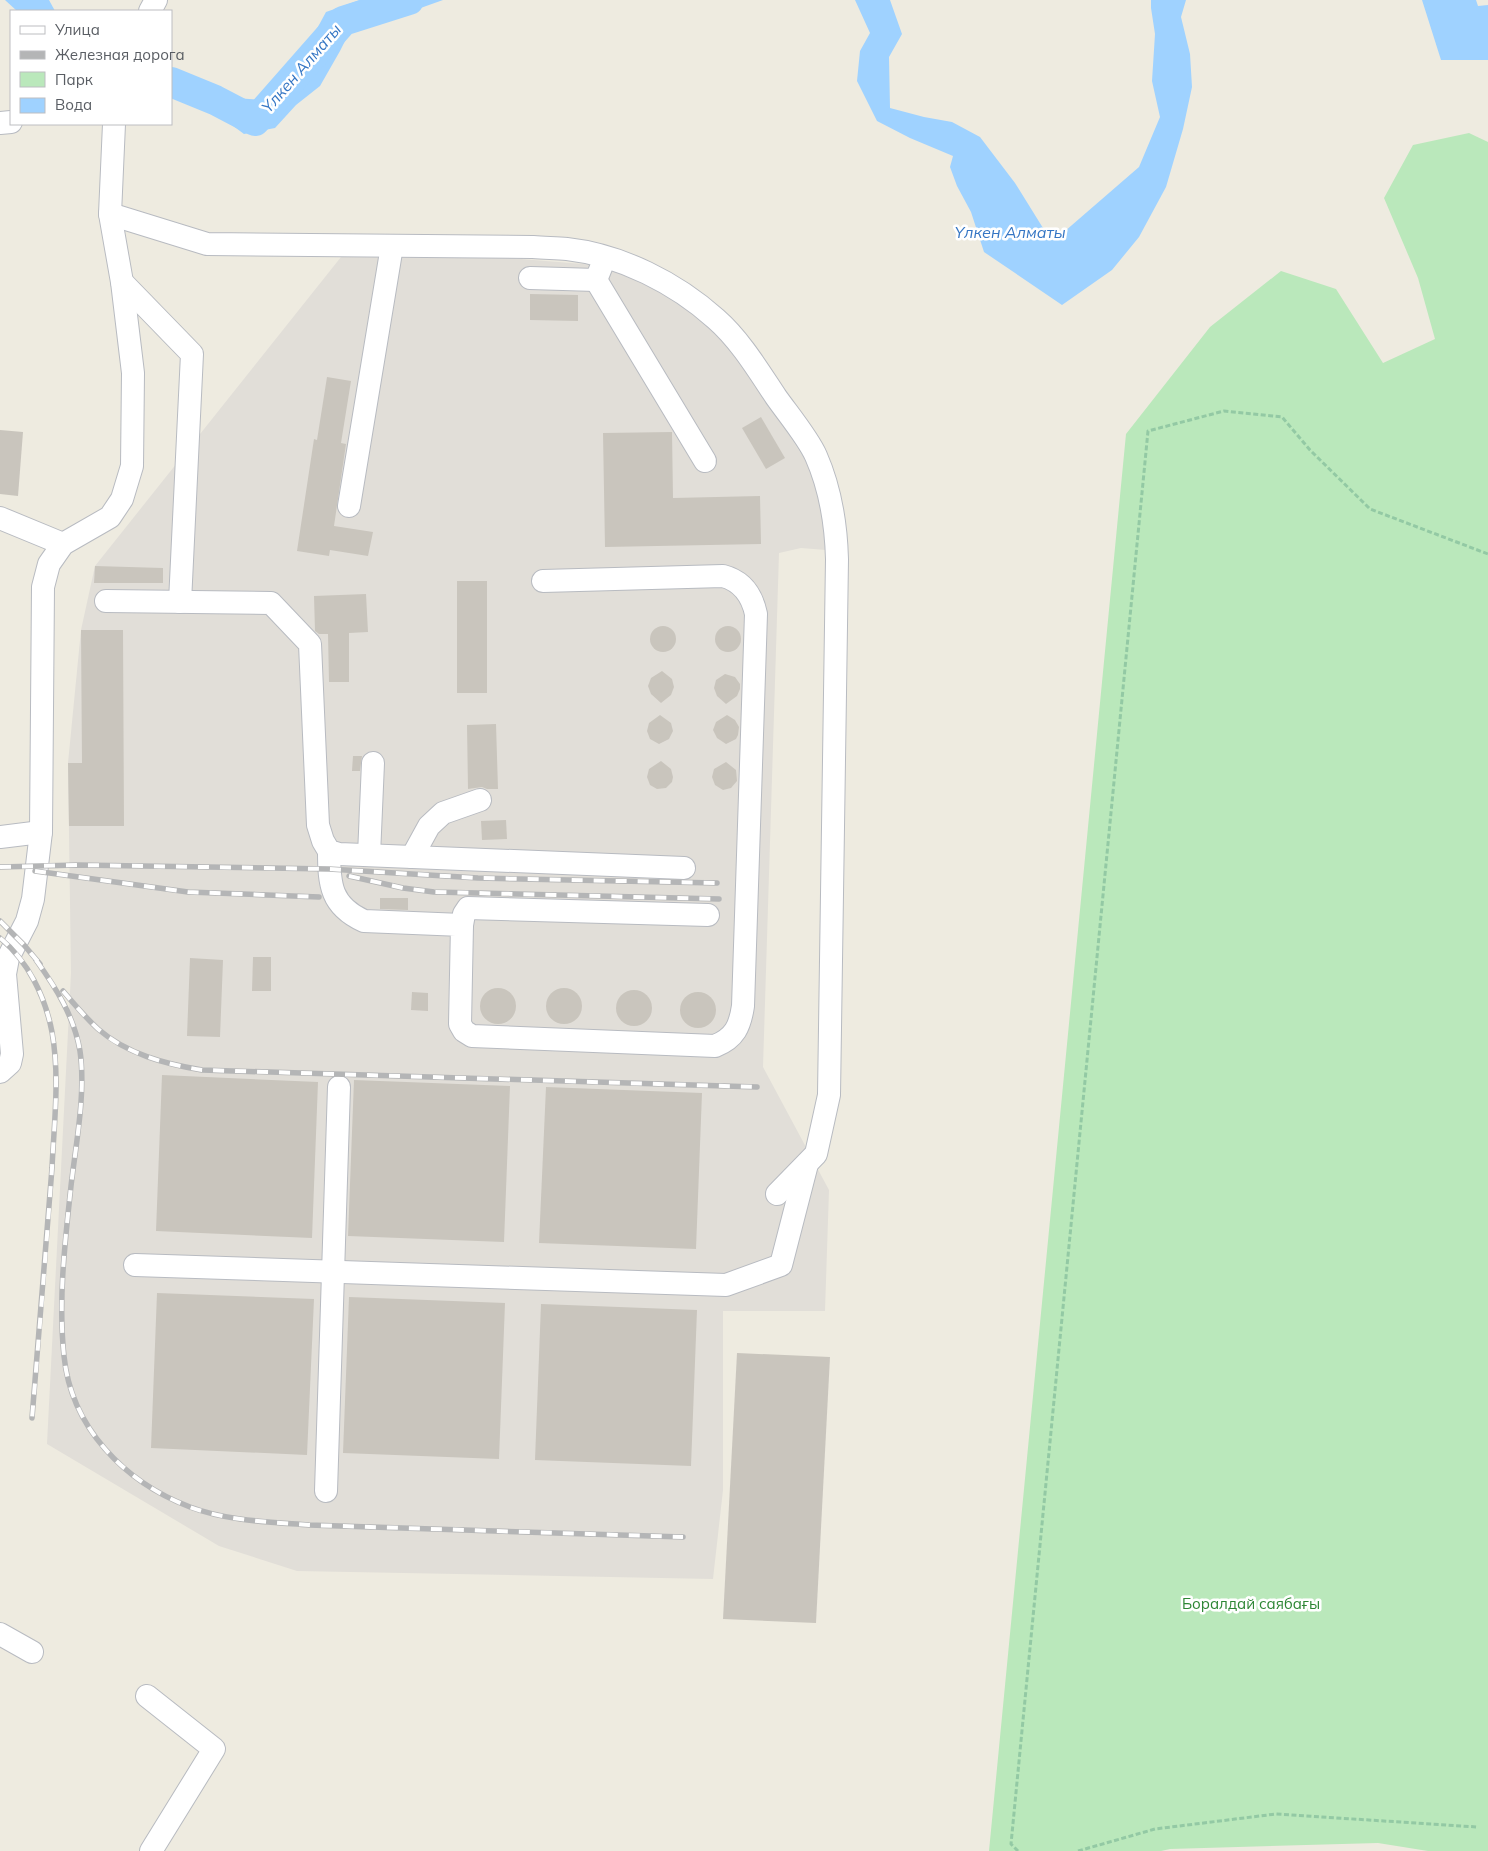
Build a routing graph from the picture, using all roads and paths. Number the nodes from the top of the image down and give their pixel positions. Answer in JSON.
{"nodes":[{"id":1,"x":114,"y":125,"type":"edge"},
{"id":2,"x":110,"y":214,"type":"junction"},
{"id":3,"x":392,"y":246,"type":"junction"},
{"id":4,"x":606,"y":257,"type":"junction"},
{"id":5,"x":530,"y":278,"type":"dead end"},
{"id":6,"x":596,"y":280,"type":"junction"},
{"id":7,"x":122,"y":282,"type":"junction"},
{"id":8,"x":705,"y":461,"type":"dead end"},
{"id":9,"x":349,"y":506,"type":"dead end"},
{"id":10,"x":0,"y":518,"type":"edge"},
{"id":11,"x":63,"y":544,"type":"junction"},
{"id":12,"x":1488,"y":554,"type":"edge"},
{"id":13,"x":543,"y":581,"type":"dead end"},
{"id":14,"x":106,"y":601,"type":"dead end"},
{"id":15,"x":180,"y":602,"type":"junction"},
{"id":16,"x":374,"y":763,"type":"dead end"},
{"id":17,"x":480,"y":800,"type":"dead end"},
{"id":18,"x":41,"y":832,"type":"junction"},
{"id":19,"x":0,"y":837,"type":"edge"},
{"id":20,"x":329,"y":851,"type":"junction"},
{"id":21,"x":369,"y":855,"type":"junction"},
{"id":22,"x":412,"y":857,"type":"junction"},
{"id":23,"x":684,"y":868,"type":"dead end"},
{"id":24,"x":708,"y":915,"type":"dead end"},
{"id":25,"x":462,"y":925,"type":"junction"},
{"id":26,"x":0,"y":1072,"type":"edge"},
{"id":27,"x":339,"y":1087,"type":"dead end"},
{"id":28,"x":807,"y":1163,"type":"junction"},
{"id":29,"x":777,"y":1194,"type":"dead end"},
{"id":30,"x":135,"y":1264,"type":"dead end"},
{"id":31,"x":333,"y":1272,"type":"junction"},
{"id":32,"x":326,"y":1491,"type":"dead end"},
{"id":33,"x":0,"y":1634,"type":"edge"},
{"id":34,"x":32,"y":1652,"type":"dead end"},
{"id":35,"x":147,"y":1696,"type":"dead end"},
{"id":36,"x":1477,"y":1827,"type":"dead end"},
{"id":37,"x":151,"y":1851,"type":"edge"},
{"id":38,"x":1018,"y":1851,"type":"edge"},
{"id":39,"x":1078,"y":1851,"type":"edge"}],
"edges":[{"from":1,"to":2,"type":"street"},
{"from":2,"to":3,"type":"street"},
{"from":2,"to":7,"type":"street"},
{"from":3,"to":4,"type":"street"},
{"from":3,"to":9,"type":"street"},
{"from":4,"to":6,"type":"street"},
{"from":4,"to":28,"type":"street"},
{"from":5,"to":6,"type":"street"},
{"from":6,"to":8,"type":"street"},
{"from":7,"to":11,"type":"street"},
{"from":7,"to":15,"type":"street"},
{"from":10,"to":11,"type":"street"},
{"from":11,"to":18,"type":"street"},
{"from":12,"to":38,"type":"path"},
{"from":13,"to":25,"type":"street"},
{"from":14,"to":15,"type":"street"},
{"from":15,"to":20,"type":"street"},
{"from":16,"to":21,"type":"street"},
{"from":17,"to":22,"type":"street"},
{"from":18,"to":19,"type":"street"},
{"from":18,"to":26,"type":"street"},
{"from":20,"to":21,"type":"street"},
{"from":20,"to":25,"type":"street"},
{"from":21,"to":22,"type":"street"},
{"from":22,"to":23,"type":"street"},
{"from":24,"to":25,"type":"street"},
{"from":27,"to":31,"type":"street"},
{"from":28,"to":29,"type":"street"},
{"from":28,"to":31,"type":"street"},
{"from":30,"to":31,"type":"street"},
{"from":31,"to":32,"type":"street"},
{"from":33,"to":34,"type":"street"},
{"from":35,"to":37,"type":"street"},
{"from":36,"to":39,"type":"path"}]}
